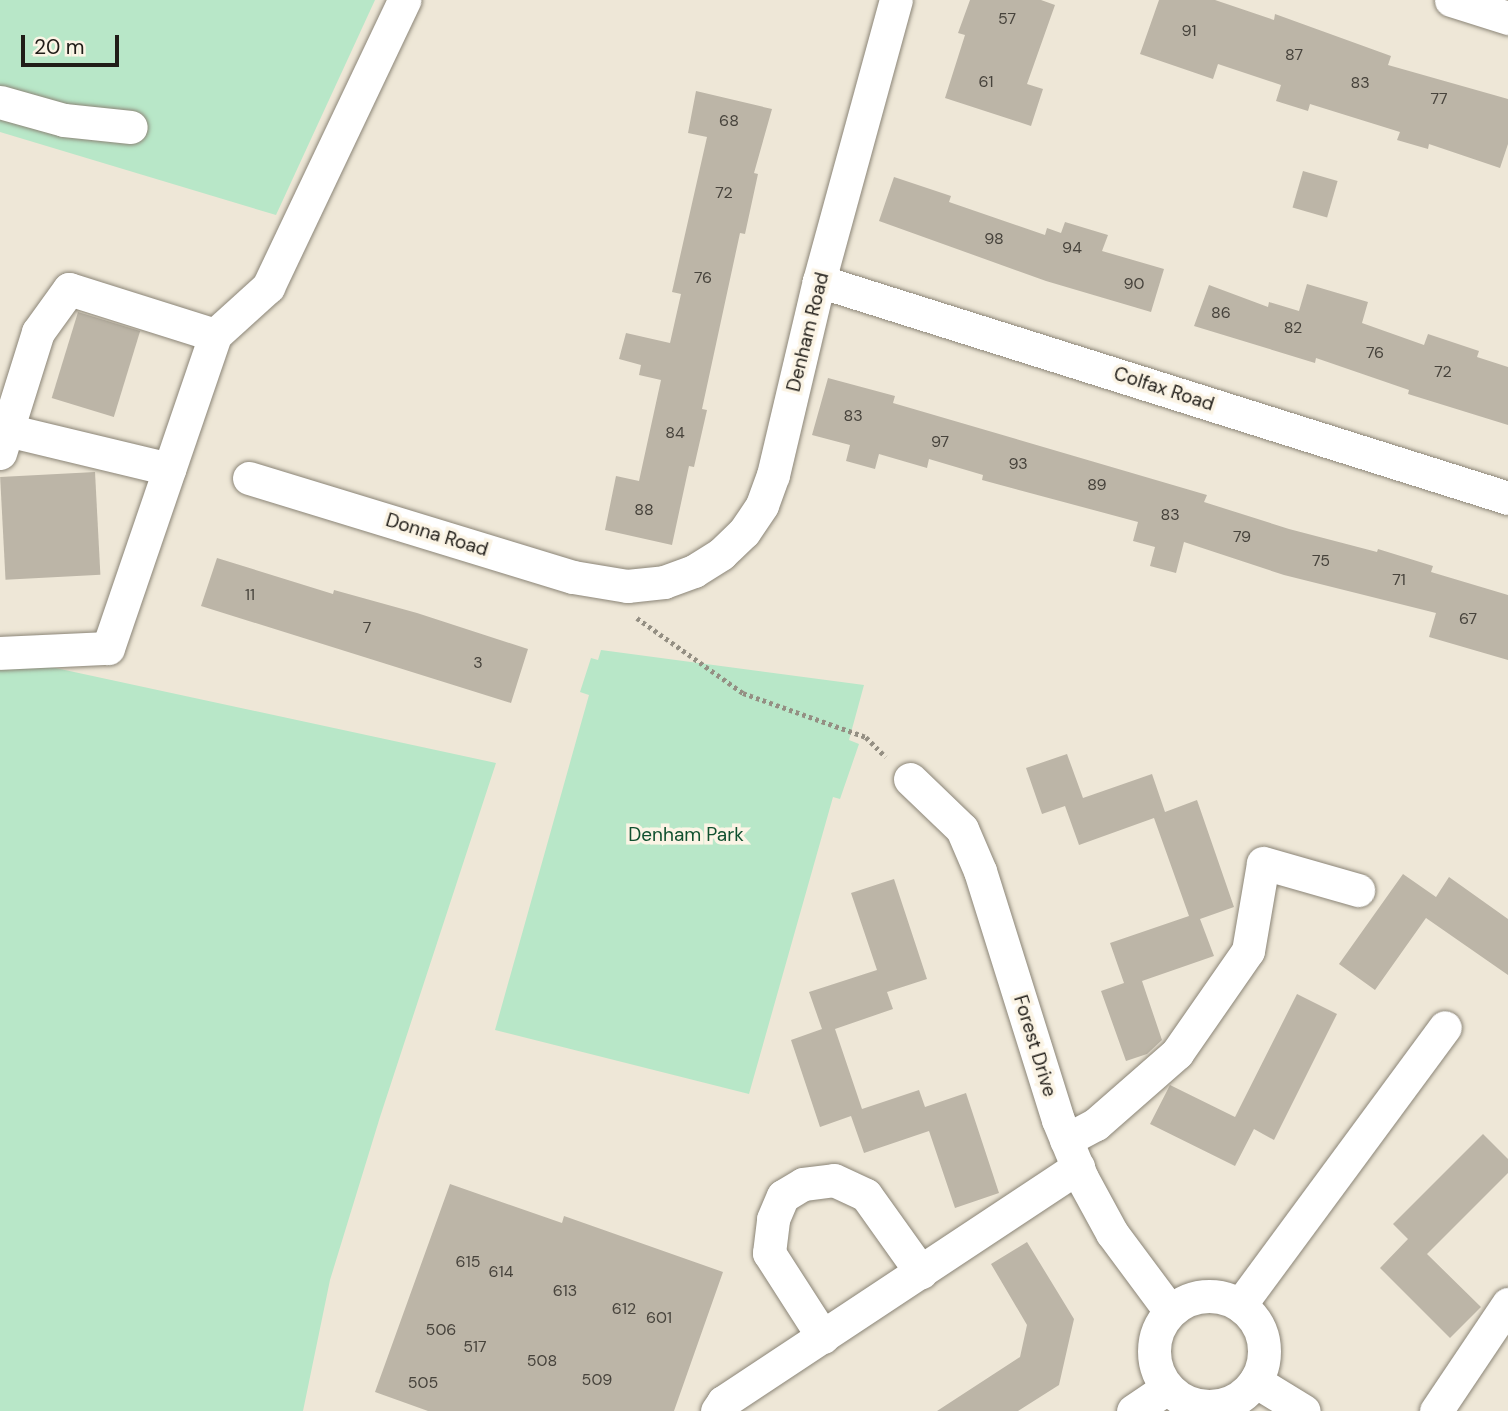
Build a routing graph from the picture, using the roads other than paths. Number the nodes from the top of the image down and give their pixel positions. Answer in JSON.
{"nodes":[{"id":1,"x":404,"y":0,"type":"edge"},
{"id":2,"x":896,"y":0,"type":"edge"},
{"id":3,"x":1451,"y":0,"type":"edge"},
{"id":4,"x":1508,"y":18,"type":"edge"},
{"id":5,"x":0,"y":102,"type":"edge"},
{"id":6,"x":131,"y":127,"type":"dead end"},
{"id":7,"x":820,"y":281,"type":"junction"},
{"id":8,"x":215,"y":335,"type":"junction"},
{"id":9,"x":4,"y":441,"type":"edge"},
{"id":10,"x":169,"y":469,"type":"junction"},
{"id":11,"x":249,"y":478,"type":"dead end"},
{"id":12,"x":1508,"y":498,"type":"edge"},
{"id":13,"x":627,"y":586,"type":"joint"},
{"id":14,"x":0,"y":653,"type":"edge"},
{"id":15,"x":909,"y":779,"type":"road end"},
{"id":16,"x":1358,"y":891,"type":"dead end"},
{"id":17,"x":1445,"y":1027,"type":"dead end"},
{"id":18,"x":1072,"y":1154,"type":"junction"},
{"id":19,"x":921,"y":1272,"type":"junction"},
{"id":20,"x":1508,"y":1304,"type":"edge"},
{"id":21,"x":1240,"y":1305,"type":"junction"},
{"id":22,"x":1170,"y":1311,"type":"junction"},
{"id":23,"x":823,"y":1337,"type":"junction"},
{"id":24,"x":1255,"y":1381,"type":"junction"},
{"id":25,"x":1167,"y":1388,"type":"junction"},
{"id":26,"x":717,"y":1411,"type":"edge"},
{"id":27,"x":1133,"y":1411,"type":"edge"},
{"id":28,"x":1304,"y":1411,"type":"edge"},
{"id":29,"x":1437,"y":1411,"type":"edge"}],
"edges":[{"from":1,"to":8,"type":"street"},
{"from":2,"to":7,"type":"street","name":"Denham Road"},
{"from":3,"to":4,"type":"street"},
{"from":5,"to":6,"type":"street"},
{"from":7,"to":12,"type":"street","name":"Colfax Road"},
{"from":7,"to":13,"type":"street","name":"Denham Road"},
{"from":8,"to":9,"type":"street"},
{"from":8,"to":10,"type":"street"},
{"from":9,"to":10,"type":"street"},
{"from":10,"to":14,"type":"street"},
{"from":11,"to":13,"type":"street","name":"Donna Road"},
{"from":15,"to":18,"type":"street","name":"Forest Drive"},
{"from":16,"to":18,"type":"street"},
{"from":17,"to":21,"type":"street"},
{"from":18,"to":19,"type":"street"},
{"from":18,"to":22,"type":"street","name":"Forest Drive"},
{"from":19,"to":23,"type":"street"},
{"from":19,"to":23,"type":"street"},
{"from":20,"to":29,"type":"street"},
{"from":21,"to":22,"type":"street"},
{"from":21,"to":24,"type":"street"},
{"from":22,"to":25,"type":"street"},
{"from":23,"to":26,"type":"street"},
{"from":24,"to":25,"type":"street"},
{"from":24,"to":28,"type":"street"},
{"from":25,"to":27,"type":"street"}]}
